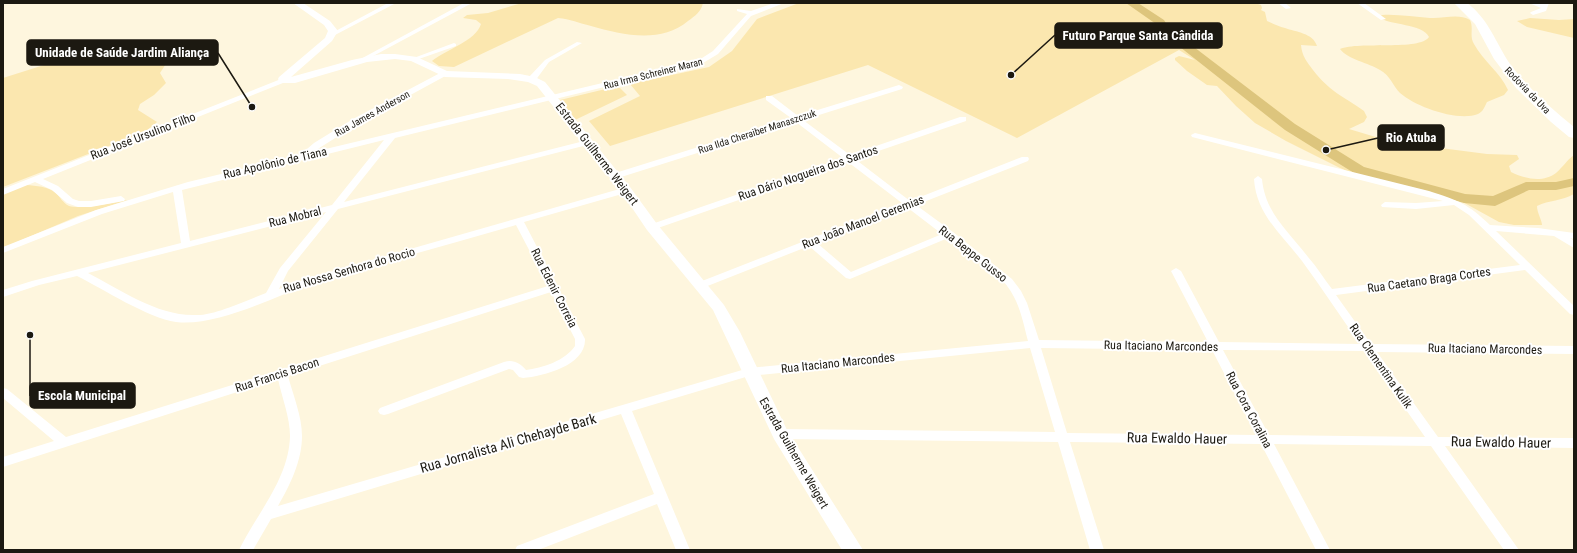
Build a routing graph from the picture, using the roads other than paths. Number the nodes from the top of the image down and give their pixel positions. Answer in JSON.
{"nodes":[{"id":1,"x":297,"y":3,"type":"edge"},
{"id":2,"x":393,"y":3,"type":"edge"},
{"id":3,"x":469,"y":3,"type":"edge"},
{"id":4,"x":781,"y":3,"type":"edge"},
{"id":5,"x":1281,"y":3,"type":"edge"},
{"id":6,"x":1360,"y":3,"type":"edge"},
{"id":7,"x":1460,"y":3,"type":"edge"},
{"id":8,"x":1532,"y":3,"type":"edge"},
{"id":9,"x":1546,"y":5,"type":"edge"},
{"id":10,"x":1288,"y":8,"type":"dead end"},
{"id":11,"x":739,"y":10,"type":"dead end"},
{"id":12,"x":752,"y":13,"type":"junction"},
{"id":13,"x":1533,"y":13,"type":"dead end"},
{"id":14,"x":1383,"y":19,"type":"dead end"},
{"id":15,"x":333,"y":34,"type":"junction"},
{"id":16,"x":578,"y":43,"type":"dead end"},
{"id":17,"x":454,"y":45,"type":"dead end"},
{"id":18,"x":414,"y":59,"type":"junction"},
{"id":19,"x":360,"y":61,"type":"junction"},
{"id":20,"x":445,"y":74,"type":"junction"},
{"id":21,"x":532,"y":79,"type":"junction"},
{"id":22,"x":284,"y":81,"type":"junction"},
{"id":23,"x":898,"y":87,"type":"dead end"},
{"id":24,"x":553,"y":98,"type":"junction"},
{"id":25,"x":769,"y":98,"type":"dead end"},
{"id":26,"x":796,"y":119,"type":"junction"},
{"id":27,"x":963,"y":119,"type":"dead end"},
{"id":28,"x":1195,"y":134,"type":"dead end"},
{"id":29,"x":1574,"y":134,"type":"edge"},
{"id":30,"x":392,"y":136,"type":"junction"},
{"id":31,"x":588,"y":142,"type":"junction"},
{"id":32,"x":302,"y":157,"type":"junction"},
{"id":33,"x":849,"y":159,"type":"junction"},
{"id":34,"x":1025,"y":159,"type":"dead end"},
{"id":35,"x":615,"y":176,"type":"junction"},
{"id":36,"x":35,"y":179,"type":"junction"},
{"id":37,"x":1258,"y":180,"type":"dead end"},
{"id":38,"x":177,"y":188,"type":"junction"},
{"id":39,"x":626,"y":190,"type":"junction"},
{"id":40,"x":3,"y":192,"type":"edge"},
{"id":41,"x":149,"y":196,"type":"junction"},
{"id":42,"x":1455,"y":202,"type":"junction"},
{"id":43,"x":909,"y":204,"type":"junction"},
{"id":44,"x":1385,"y":204,"type":"dead end"},
{"id":45,"x":334,"y":207,"type":"junction"},
{"id":46,"x":519,"y":221,"type":"junction"},
{"id":47,"x":652,"y":227,"type":"junction"},
{"id":48,"x":1488,"y":228,"type":"junction"},
{"id":49,"x":1555,"y":233,"type":"junction"},
{"id":50,"x":950,"y":234,"type":"junction"},
{"id":51,"x":1574,"y":236,"type":"edge"},
{"id":52,"x":810,"y":242,"type":"junction"},
{"id":53,"x":186,"y":245,"type":"junction"},
{"id":54,"x":1574,"y":245,"type":"edge"},
{"id":55,"x":3,"y":250,"type":"edge"},
{"id":56,"x":1528,"y":267,"type":"junction"},
{"id":57,"x":1176,"y":271,"type":"dead end"},
{"id":58,"x":80,"y":273,"type":"junction"},
{"id":59,"x":701,"y":285,"type":"junction"},
{"id":60,"x":552,"y":288,"type":"junction"},
{"id":61,"x":3,"y":294,"type":"edge"},
{"id":62,"x":271,"y":294,"type":"junction"},
{"id":63,"x":1329,"y":294,"type":"junction"},
{"id":64,"x":1574,"y":312,"type":"edge"},
{"id":65,"x":1034,"y":344,"type":"junction"},
{"id":66,"x":1216,"y":346,"type":"junction"},
{"id":67,"x":1368,"y":348,"type":"junction"},
{"id":68,"x":1574,"y":350,"type":"edge"},
{"id":69,"x":749,"y":372,"type":"junction"},
{"id":70,"x":282,"y":374,"type":"junction"},
{"id":71,"x":3,"y":392,"type":"edge"},
{"id":72,"x":625,"y":409,"type":"junction"},
{"id":73,"x":384,"y":411,"type":"dead end"},
{"id":74,"x":780,"y":434,"type":"junction"},
{"id":75,"x":1063,"y":437,"type":"junction"},
{"id":76,"x":1265,"y":440,"type":"junction"},
{"id":77,"x":1435,"y":442,"type":"junction"},
{"id":78,"x":65,"y":443,"type":"junction"},
{"id":79,"x":1574,"y":443,"type":"edge"},
{"id":80,"x":3,"y":462,"type":"edge"},
{"id":81,"x":661,"y":497,"type":"junction"},
{"id":82,"x":266,"y":515,"type":"junction"},
{"id":83,"x":246,"y":550,"type":"edge"},
{"id":84,"x":522,"y":550,"type":"edge"},
{"id":85,"x":683,"y":550,"type":"edge"},
{"id":86,"x":853,"y":550,"type":"edge"},
{"id":87,"x":1098,"y":550,"type":"edge"},
{"id":88,"x":1323,"y":550,"type":"edge"},
{"id":89,"x":1512,"y":550,"type":"edge"}],
"edges":[{"from":1,"to":15,"type":"street"},
{"from":2,"to":15,"type":"street"},
{"from":3,"to":19,"type":"street"},
{"from":4,"to":12,"type":"street","name":"Rua Irma Schreiner Maran"},
{"from":5,"to":10,"type":"street"},
{"from":6,"to":14,"type":"street"},
{"from":7,"to":29,"type":"highway","name":"Rodovia da Uva"},
{"from":8,"to":9,"type":"street"},
{"from":9,"to":13,"type":"street"},
{"from":11,"to":12,"type":"street"},
{"from":12,"to":24,"type":"street","name":"Rua Irma Schreiner Maran"},
{"from":15,"to":22,"type":"street"},
{"from":16,"to":21,"type":"street"},
{"from":17,"to":18,"type":"street"},
{"from":18,"to":19,"type":"street"},
{"from":18,"to":20,"type":"street"},
{"from":19,"to":22,"type":"street"},
{"from":20,"to":21,"type":"street"},
{"from":20,"to":32,"type":"street","name":"Rua James Anderson"},
{"from":21,"to":24,"type":"street","name":"Estrada Guilherme Weigert"},
{"from":22,"to":36,"type":"street","name":"Rua José Ursulino Filho"},
{"from":23,"to":26,"type":"street","name":"Rua Ilda Cheraiber Manaszczuk"},
{"from":24,"to":30,"type":"street","name":"Rua Apolônio de Tiana"},
{"from":24,"to":31,"type":"street","name":"Estrada Guilherme Weigert"},
{"from":25,"to":26,"type":"street","name":"Rua Beppe Gusso"},
{"from":26,"to":33,"type":"street","name":"Rua Beppe Gusso"},
{"from":26,"to":35,"type":"street","name":"Rua Ilda Cheraiber Manaszczuk"},
{"from":27,"to":33,"type":"street","name":"Rua Dário Nogueira dos Santos"},
{"from":28,"to":42,"type":"street"},
{"from":30,"to":32,"type":"street","name":"Rua Apolônio de Tiana"},
{"from":30,"to":45,"type":"street"},
{"from":31,"to":35,"type":"street","name":"Estrada Guilherme Weigert"},
{"from":31,"to":45,"type":"street","name":"Rua Mobral"},
{"from":32,"to":38,"type":"street","name":"Rua Apolônio de Tiana"},
{"from":33,"to":43,"type":"street","name":"Rua Beppe Gusso"},
{"from":33,"to":47,"type":"street","name":"Rua Dário Nogueira dos Santos"},
{"from":34,"to":43,"type":"street","name":"Rua João Manoel Geremias"},
{"from":35,"to":39,"type":"street","name":"Estrada Guilherme Weigert"},
{"from":36,"to":40,"type":"street","name":"Rua José Ursulino Filho"},
{"from":36,"to":41,"type":"street"},
{"from":37,"to":63,"type":"street","name":"Rua Clementina Kulik"},
{"from":38,"to":41,"type":"street","name":"Rua Apolônio de Tiana"},
{"from":38,"to":53,"type":"street"},
{"from":39,"to":46,"type":"street","name":"Rua Nossa Senhora do Rocio"},
{"from":39,"to":47,"type":"street","name":"Estrada Guilherme Weigert"},
{"from":41,"to":55,"type":"street","name":"Rua Apolônio de Tiana"},
{"from":42,"to":44,"type":"street"},
{"from":42,"to":48,"type":"street"},
{"from":43,"to":50,"type":"street","name":"Rua Beppe Gusso"},
{"from":43,"to":52,"type":"street","name":"Rua João Manoel Geremias"},
{"from":45,"to":53,"type":"street","name":"Rua Mobral"},
{"from":45,"to":62,"type":"street"},
{"from":46,"to":60,"type":"street","name":"Rua Edenir Correia"},
{"from":46,"to":62,"type":"street","name":"Rua Nossa Senhora do Rocio"},
{"from":47,"to":59,"type":"street","name":"Estrada Guilherme Weigert"},
{"from":48,"to":49,"type":"street"},
{"from":48,"to":56,"type":"street"},
{"from":49,"to":51,"type":"street"},
{"from":49,"to":54,"type":"street"},
{"from":50,"to":52,"type":"street"},
{"from":50,"to":65,"type":"street","name":"Rua Beppe Gusso"},
{"from":52,"to":59,"type":"street","name":"Rua João Manoel Geremias"},
{"from":53,"to":58,"type":"street","name":"Rua Mobral"},
{"from":56,"to":63,"type":"street","name":"Rua Caetano Braga Cortes"},
{"from":56,"to":64,"type":"street"},
{"from":57,"to":66,"type":"street","name":"Rua Cora Coralina"},
{"from":58,"to":61,"type":"street","name":"Rua Mobral"},
{"from":58,"to":62,"type":"street","name":"Rua Nossa Senhora do Rocio"},
{"from":59,"to":69,"type":"street","name":"Estrada Guilherme Weigert"},
{"from":60,"to":70,"type":"street","name":"Rua Francis Bacon"},
{"from":60,"to":73,"type":"street","name":"Rua Edenir Correia"},
{"from":63,"to":67,"type":"street","name":"Rua Clementina Kulik"},
{"from":65,"to":66,"type":"street","name":"Rua Itaciano Marcondes"},
{"from":65,"to":69,"type":"street","name":"Rua Itaciano Marcondes"},
{"from":65,"to":75,"type":"street","name":"Rua Beppe Gusso"},
{"from":66,"to":67,"type":"street","name":"Rua Itaciano Marcondes"},
{"from":66,"to":76,"type":"street","name":"Rua Cora Coralina"},
{"from":67,"to":68,"type":"street","name":"Rua Itaciano Marcondes"},
{"from":67,"to":77,"type":"street","name":"Rua Clementina Kulik"},
{"from":69,"to":72,"type":"street","name":"Rua Jornalista Ali Chehayde Bark"},
{"from":69,"to":74,"type":"street","name":"Estrada Guilherme Weigert"},
{"from":70,"to":78,"type":"street","name":"Rua Francis Bacon"},
{"from":70,"to":82,"type":"street"},
{"from":71,"to":78,"type":"street"},
{"from":72,"to":81,"type":"street"},
{"from":72,"to":82,"type":"street","name":"Rua Jornalista Ali Chehayde Bark"},
{"from":74,"to":75,"type":"street","name":"Rua Ewaldo Hauer"},
{"from":74,"to":86,"type":"street","name":"Estrada Guilherme Weigert"},
{"from":75,"to":76,"type":"street","name":"Rua Ewaldo Hauer"},
{"from":75,"to":87,"type":"street","name":"Rua Beppe Gusso"},
{"from":76,"to":77,"type":"street","name":"Rua Ewaldo Hauer"},
{"from":76,"to":88,"type":"street","name":"Rua Cora Coralina"},
{"from":77,"to":79,"type":"street","name":"Rua Ewaldo Hauer"},
{"from":77,"to":89,"type":"street","name":"Rua Clementina Kulik"},
{"from":78,"to":80,"type":"street","name":"Rua Francis Bacon"},
{"from":81,"to":84,"type":"street"},
{"from":81,"to":85,"type":"street"},
{"from":82,"to":83,"type":"street"}]}
